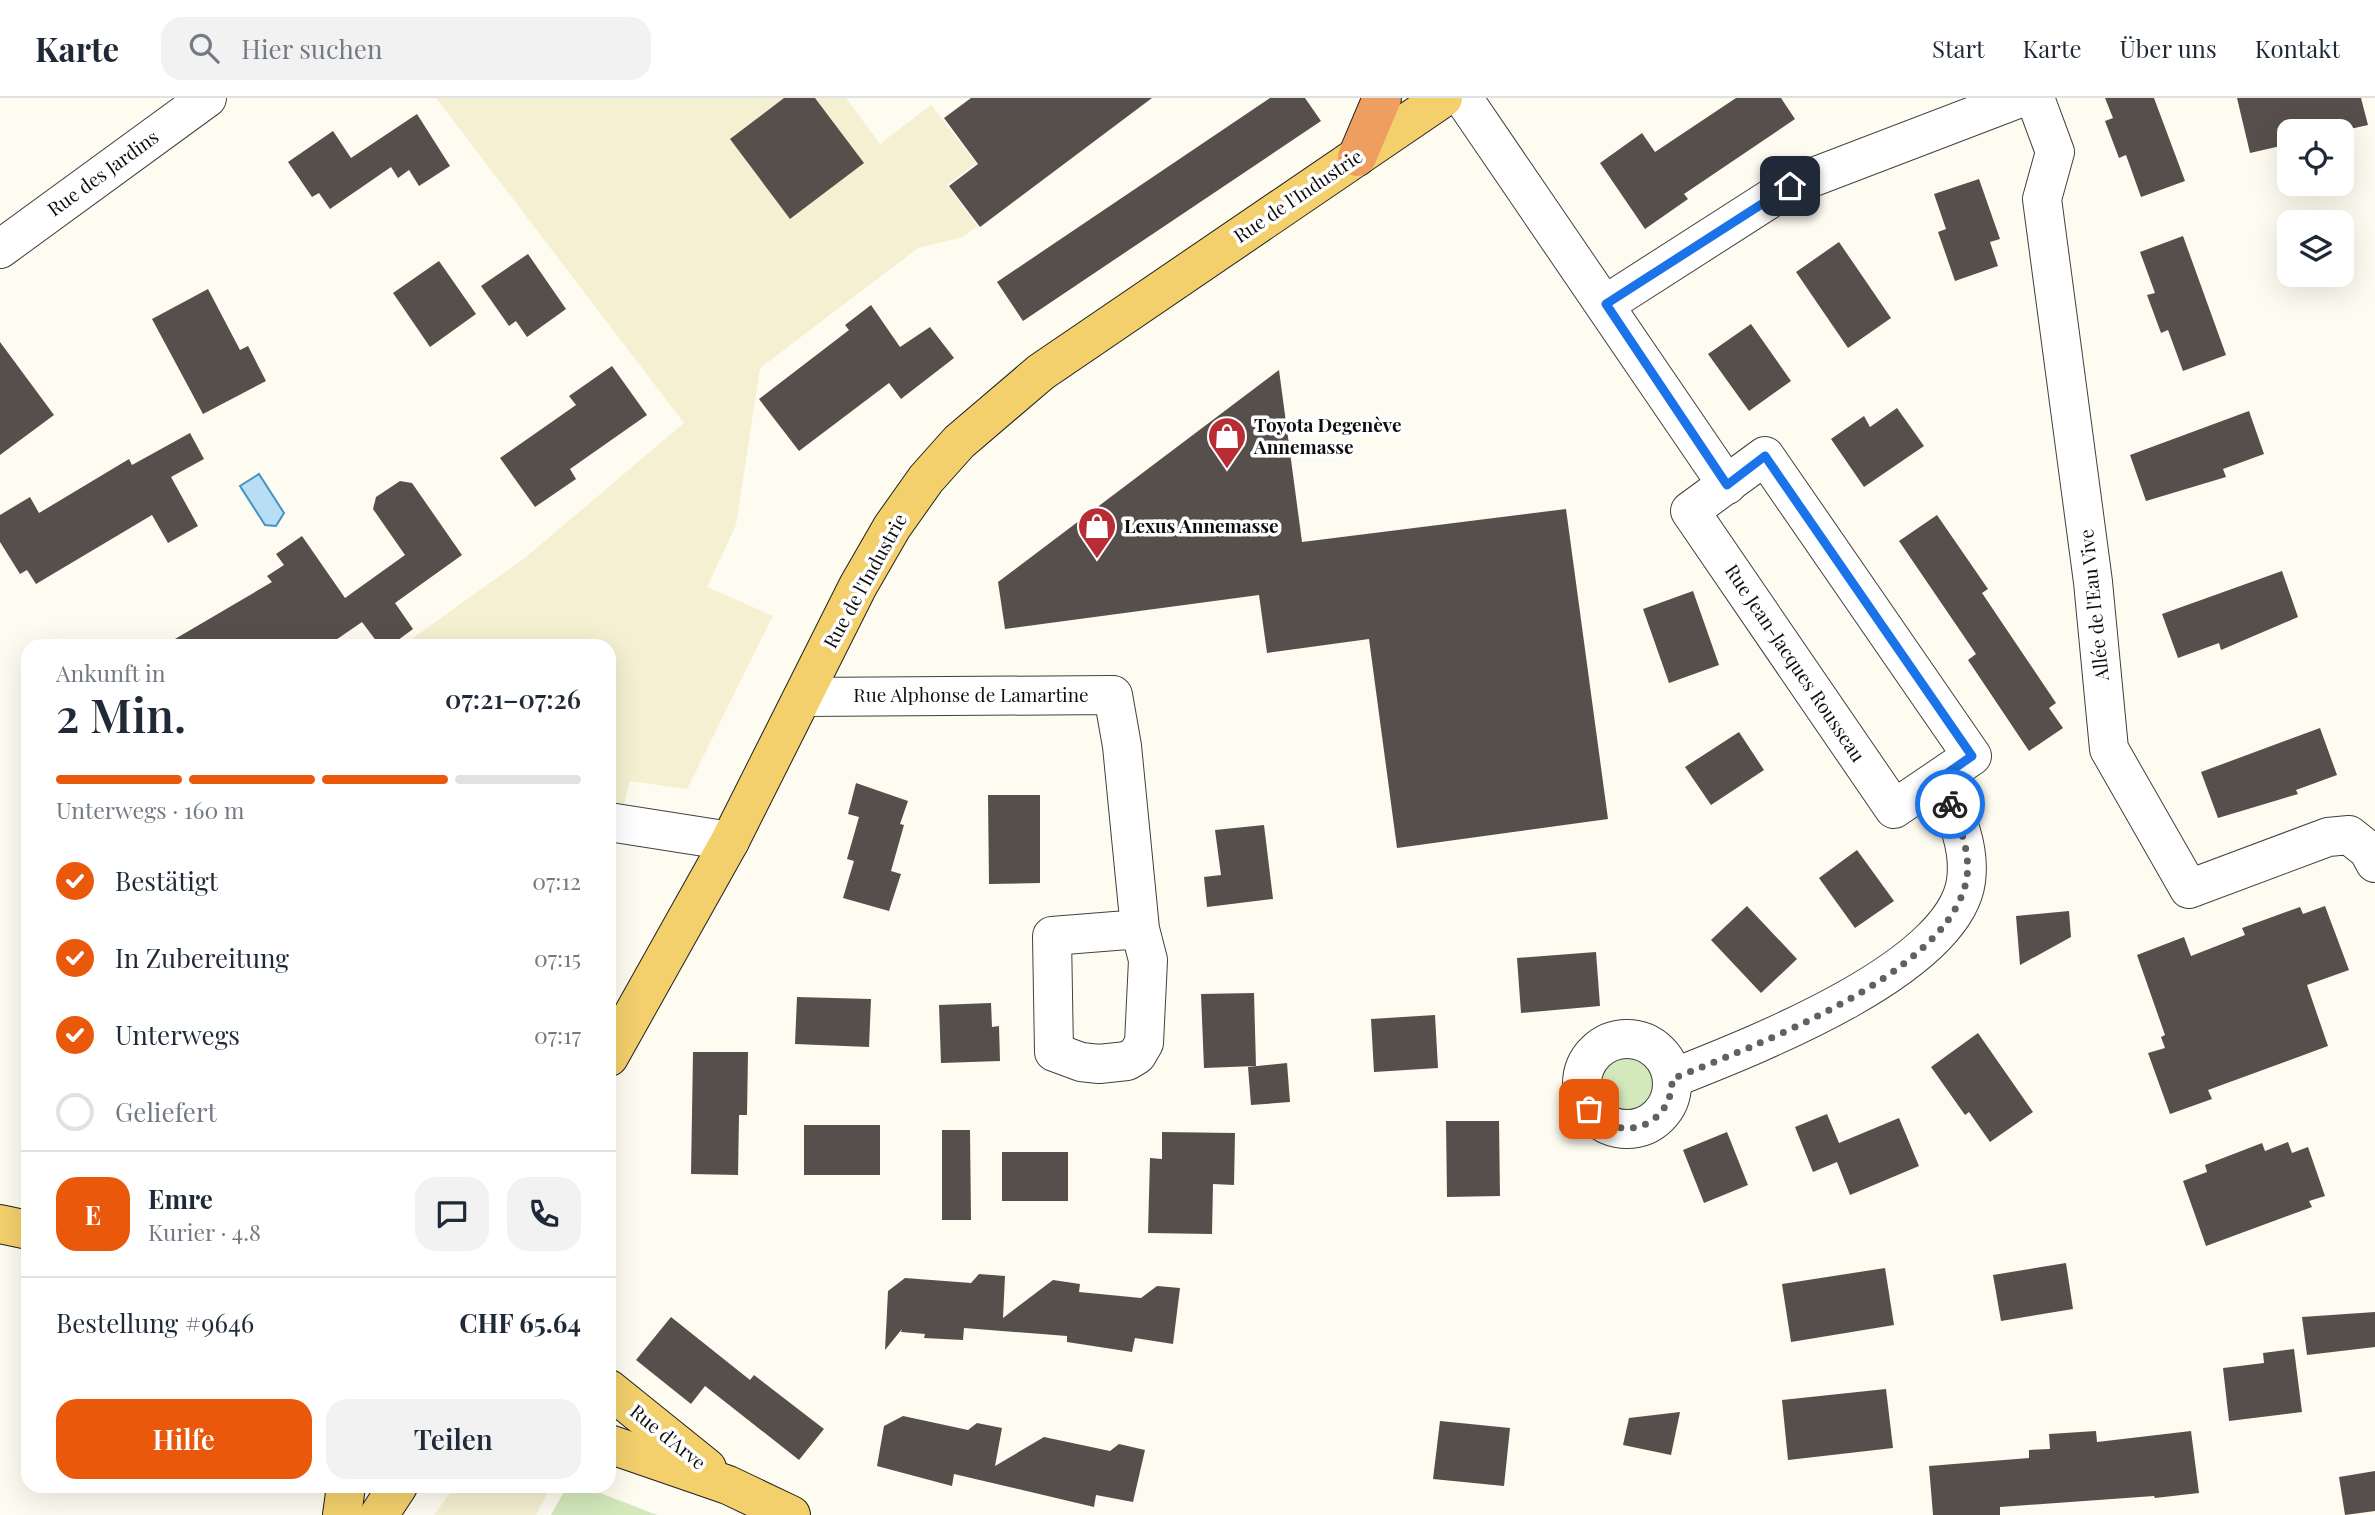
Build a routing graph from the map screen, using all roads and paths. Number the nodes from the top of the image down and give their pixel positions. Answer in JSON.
{"nodes":[{"id":1,"x":207,"y":98,"type":"edge"},
{"id":2,"x":1382,"y":98,"type":"edge"},
{"id":3,"x":1443,"y":98,"type":"edge"},
{"id":4,"x":1464,"y":98,"type":"edge"},
{"id":5,"x":2020,"y":98,"type":"edge"},
{"id":6,"x":2035,"y":98,"type":"edge"},
{"id":7,"x":1357,"y":157,"type":"junction"},
{"id":8,"x":0,"y":249,"type":"edge"},
{"id":9,"x":1606,"y":304,"type":"junction"},
{"id":10,"x":1727,"y":485,"type":"junction"},
{"id":11,"x":803,"y":697,"type":"junction"},
{"id":12,"x":1939,"y":779,"type":"junction"},
{"id":13,"x":616,"y":823,"type":"edge"},
{"id":14,"x":730,"y":841,"type":"junction"},
{"id":15,"x":2375,"y":863,"type":"edge"},
{"id":16,"x":1140,"y":929,"type":"dead end"},
{"id":17,"x":616,"y":1039,"type":"edge"},
{"id":18,"x":1672,"y":1079,"type":"dead end"},
{"id":19,"x":0,"y":1224,"type":"edge"},
{"id":20,"x":21,"y":1228,"type":"edge"},
{"id":21,"x":616,"y":1396,"type":"edge"},
{"id":22,"x":616,"y":1446,"type":"edge"},
{"id":23,"x":728,"y":1485,"type":"junction"},
{"id":24,"x":345,"y":1493,"type":"edge"},
{"id":25,"x":393,"y":1493,"type":"edge"},
{"id":26,"x":342,"y":1515,"type":"edge"},
{"id":27,"x":379,"y":1515,"type":"edge"},
{"id":28,"x":791,"y":1515,"type":"edge"}],
"edges":[{"from":1,"to":8,"type":"street","name":"Rue des Jardins"},
{"from":2,"to":7,"type":"highway"},
{"from":3,"to":7,"type":"main road","name":"Rue de l'Industrie"},
{"from":4,"to":9,"type":"street"},
{"from":5,"to":9,"type":"street"},
{"from":6,"to":15,"type":"street","name":"Allée de l'Eau Vive"},
{"from":7,"to":11,"type":"main road","name":"Rue de l'Industrie"},
{"from":9,"to":10,"type":"street"},
{"from":10,"to":12,"type":"street","name":"Rue Jean-Jacques Rousseau"},
{"from":10,"to":12,"type":"street","name":"Rue Jean-Jacques Rousseau"},
{"from":11,"to":14,"type":"main road","name":"Rue de l'Industrie"},
{"from":11,"to":16,"type":"street","name":"Rue Alphonse de Lamartine"},
{"from":12,"to":18,"type":"street"},
{"from":13,"to":14,"type":"street"},
{"from":14,"to":17,"type":"main road","name":"Rue de l'Industrie"},
{"from":19,"to":20,"type":"main road"},
{"from":21,"to":23,"type":"main road","name":"Rue d'Arve"},
{"from":22,"to":23,"type":"main road","name":"Rue d'Arve"},
{"from":23,"to":28,"type":"main road","name":"Rue d'Arve"},
{"from":24,"to":26,"type":"main road"},
{"from":25,"to":27,"type":"main road"}]}
